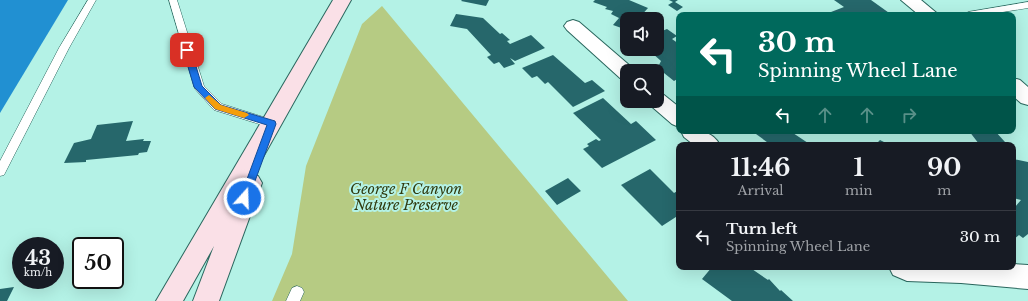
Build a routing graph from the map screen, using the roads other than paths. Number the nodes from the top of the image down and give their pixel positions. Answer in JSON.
{"nodes":[{"id":1,"x":92,"y":0,"type":"edge"},
{"id":2,"x":173,"y":0,"type":"edge"},
{"id":3,"x":342,"y":0,"type":"edge"},
{"id":4,"x":910,"y":0,"type":"edge"},
{"id":5,"x":1028,"y":5,"type":"edge"},
{"id":6,"x":926,"y":12,"type":"edge"},
{"id":7,"x":986,"y":12,"type":"edge"},
{"id":8,"x":573,"y":26,"type":"dead end"},
{"id":9,"x":620,"y":67,"type":"edge"},
{"id":10,"x":1016,"y":88,"type":"edge"},
{"id":11,"x":1028,"y":98,"type":"edge"},
{"id":12,"x":664,"y":106,"type":"edge"},
{"id":13,"x":676,"y":116,"type":"edge"},
{"id":14,"x":272,"y":124,"type":"junction"},
{"id":15,"x":696,"y":134,"type":"edge"},
{"id":16,"x":705,"y":142,"type":"edge"},
{"id":17,"x":0,"y":172,"type":"edge"},
{"id":18,"x":934,"y":270,"type":"edge"},
{"id":19,"x":1028,"y":277,"type":"edge"},
{"id":20,"x":169,"y":301,"type":"edge"},
{"id":21,"x":206,"y":301,"type":"edge"}],
"edges":[{"from":1,"to":17,"type":"lane"},
{"from":2,"to":14,"type":"lane"},
{"from":3,"to":14,"type":"main road"},
{"from":4,"to":6,"type":"street"},
{"from":5,"to":7,"type":"lane"},
{"from":8,"to":9,"type":"street"},
{"from":10,"to":11,"type":"street"},
{"from":12,"to":13,"type":"street"},
{"from":14,"to":20,"type":"main road"},
{"from":14,"to":21,"type":"main road"},
{"from":15,"to":16,"type":"street"},
{"from":18,"to":19,"type":"street"}]}
